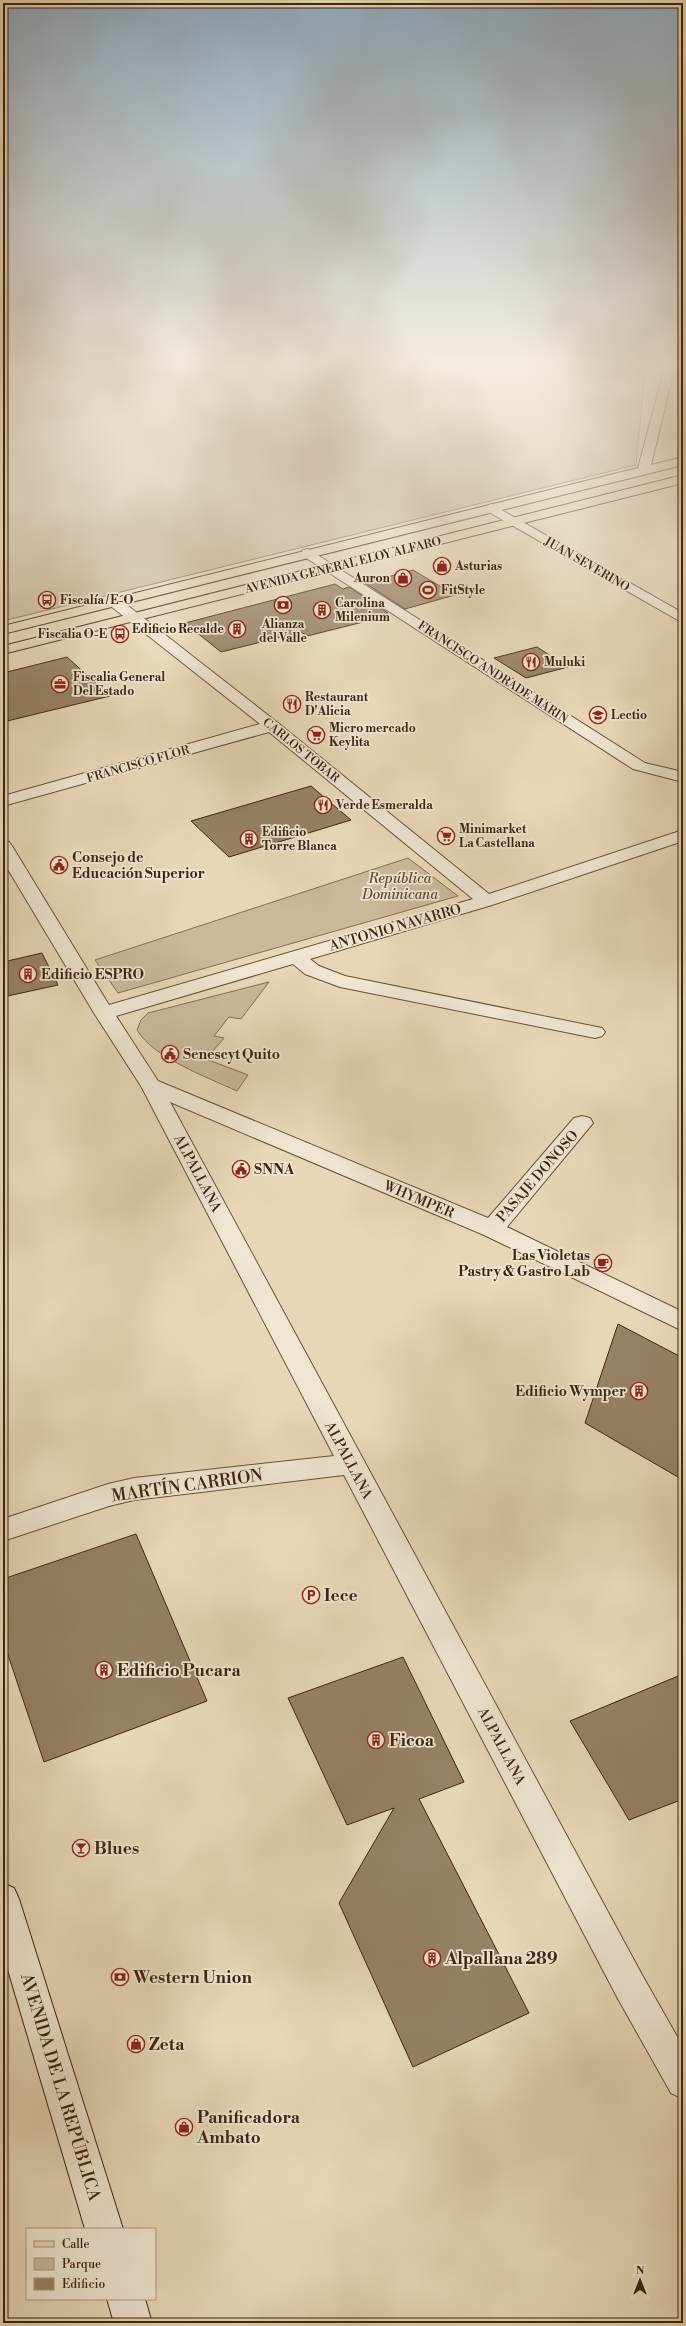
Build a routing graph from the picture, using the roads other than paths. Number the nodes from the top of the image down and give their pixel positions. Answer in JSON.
{"nodes":[{"id":1,"x":638,"y":472,"type":"edge"},
{"id":2,"x":680,"y":482,"type":"edge"},
{"id":3,"x":491,"y":508,"type":"junction"},
{"id":4,"x":514,"y":522,"type":"junction"},
{"id":5,"x":308,"y":553,"type":"junction"},
{"id":6,"x":331,"y":568,"type":"junction"},
{"id":7,"x":113,"y":601,"type":"junction"},
{"id":8,"x":136,"y":618,"type":"junction"},
{"id":9,"x":683,"y":620,"type":"edge"},
{"id":10,"x":3,"y":630,"type":"edge"},
{"id":11,"x":3,"y":650,"type":"edge"},
{"id":12,"x":272,"y":726,"type":"junction"},
{"id":13,"x":683,"y":777,"type":"edge"},
{"id":14,"x":3,"y":801,"type":"edge"},
{"id":15,"x":683,"y":835,"type":"edge"},
{"id":16,"x":3,"y":846,"type":"edge"},
{"id":17,"x":486,"y":901,"type":"junction"},
{"id":18,"x":295,"y":956,"type":"junction"},
{"id":19,"x":104,"y":1013,"type":"junction"},
{"id":20,"x":595,"y":1032,"type":"dead end"},
{"id":21,"x":151,"y":1086,"type":"junction"},
{"id":22,"x":582,"y":1123,"type":"dead end"},
{"id":23,"x":492,"y":1229,"type":"junction"},
{"id":24,"x":683,"y":1322,"type":"edge"},
{"id":25,"x":351,"y":1464,"type":"junction"},
{"id":26,"x":3,"y":1530,"type":"edge"},
{"id":27,"x":3,"y":1899,"type":"edge"},
{"id":28,"x":683,"y":2081,"type":"edge"},
{"id":29,"x":104,"y":2228,"type":"edge"},
{"id":30,"x":126,"y":2300,"type":"edge"},
{"id":31,"x":133,"y":2323,"type":"edge"}],
"edges":[{"from":1,"to":3,"type":"main road","name":"AVENIDA GENERAL ELOY ALFARO"},
{"from":2,"to":4,"type":"main road","name":"AVENIDA GENERAL ELOY ALFARO"},
{"from":3,"to":4,"type":"street","name":"JUAN SEVERINO"},
{"from":3,"to":5,"type":"main road","name":"AVENIDA GENERAL ELOY ALFARO"},
{"from":4,"to":6,"type":"main road","name":"AVENIDA GENERAL ELOY ALFARO"},
{"from":4,"to":9,"type":"street","name":"JUAN SEVERINO"},
{"from":5,"to":6,"type":"street","name":"FRANCISCO ANDRADE MARIN"},
{"from":5,"to":7,"type":"main road","name":"AVENIDA GENERAL ELOY ALFARO"},
{"from":6,"to":8,"type":"main road","name":"AVENIDA GENERAL ELOY ALFARO"},
{"from":6,"to":13,"type":"street","name":"FRANCISCO ANDRADE MARIN"},
{"from":7,"to":8,"type":"street","name":"CARLOS TOBAR"},
{"from":7,"to":10,"type":"main road","name":"AVENIDA GENERAL ELOY ALFARO"},
{"from":8,"to":11,"type":"main road","name":"AVENIDA GENERAL ELOY ALFARO"},
{"from":8,"to":12,"type":"street","name":"CARLOS TOBAR"},
{"from":12,"to":14,"type":"street","name":"FRANCISCO FLOR"},
{"from":12,"to":17,"type":"street","name":"CARLOS TOBAR"},
{"from":15,"to":17,"type":"street","name":"ANTONIO NAVARRO"},
{"from":16,"to":19,"type":"street","name":"ALPALLANA"},
{"from":17,"to":18,"type":"street","name":"ANTONIO NAVARRO"},
{"from":18,"to":19,"type":"street","name":"ANTONIO NAVARRO"},
{"from":18,"to":20,"type":"street"},
{"from":19,"to":21,"type":"street","name":"ALPALLANA"},
{"from":21,"to":23,"type":"street","name":"WHYMPER"},
{"from":21,"to":25,"type":"street","name":"ALPALLANA"},
{"from":22,"to":23,"type":"street","name":"PASAJE DONOSO"},
{"from":23,"to":24,"type":"street","name":"WHYMPER"},
{"from":25,"to":26,"type":"street","name":"MARTÍN CARRION"},
{"from":25,"to":28,"type":"street","name":"ALPALLANA"},
{"from":27,"to":29,"type":"street","name":"AVENIDA DE LA REPÚBLICA"},
{"from":30,"to":31,"type":"street"}]}
